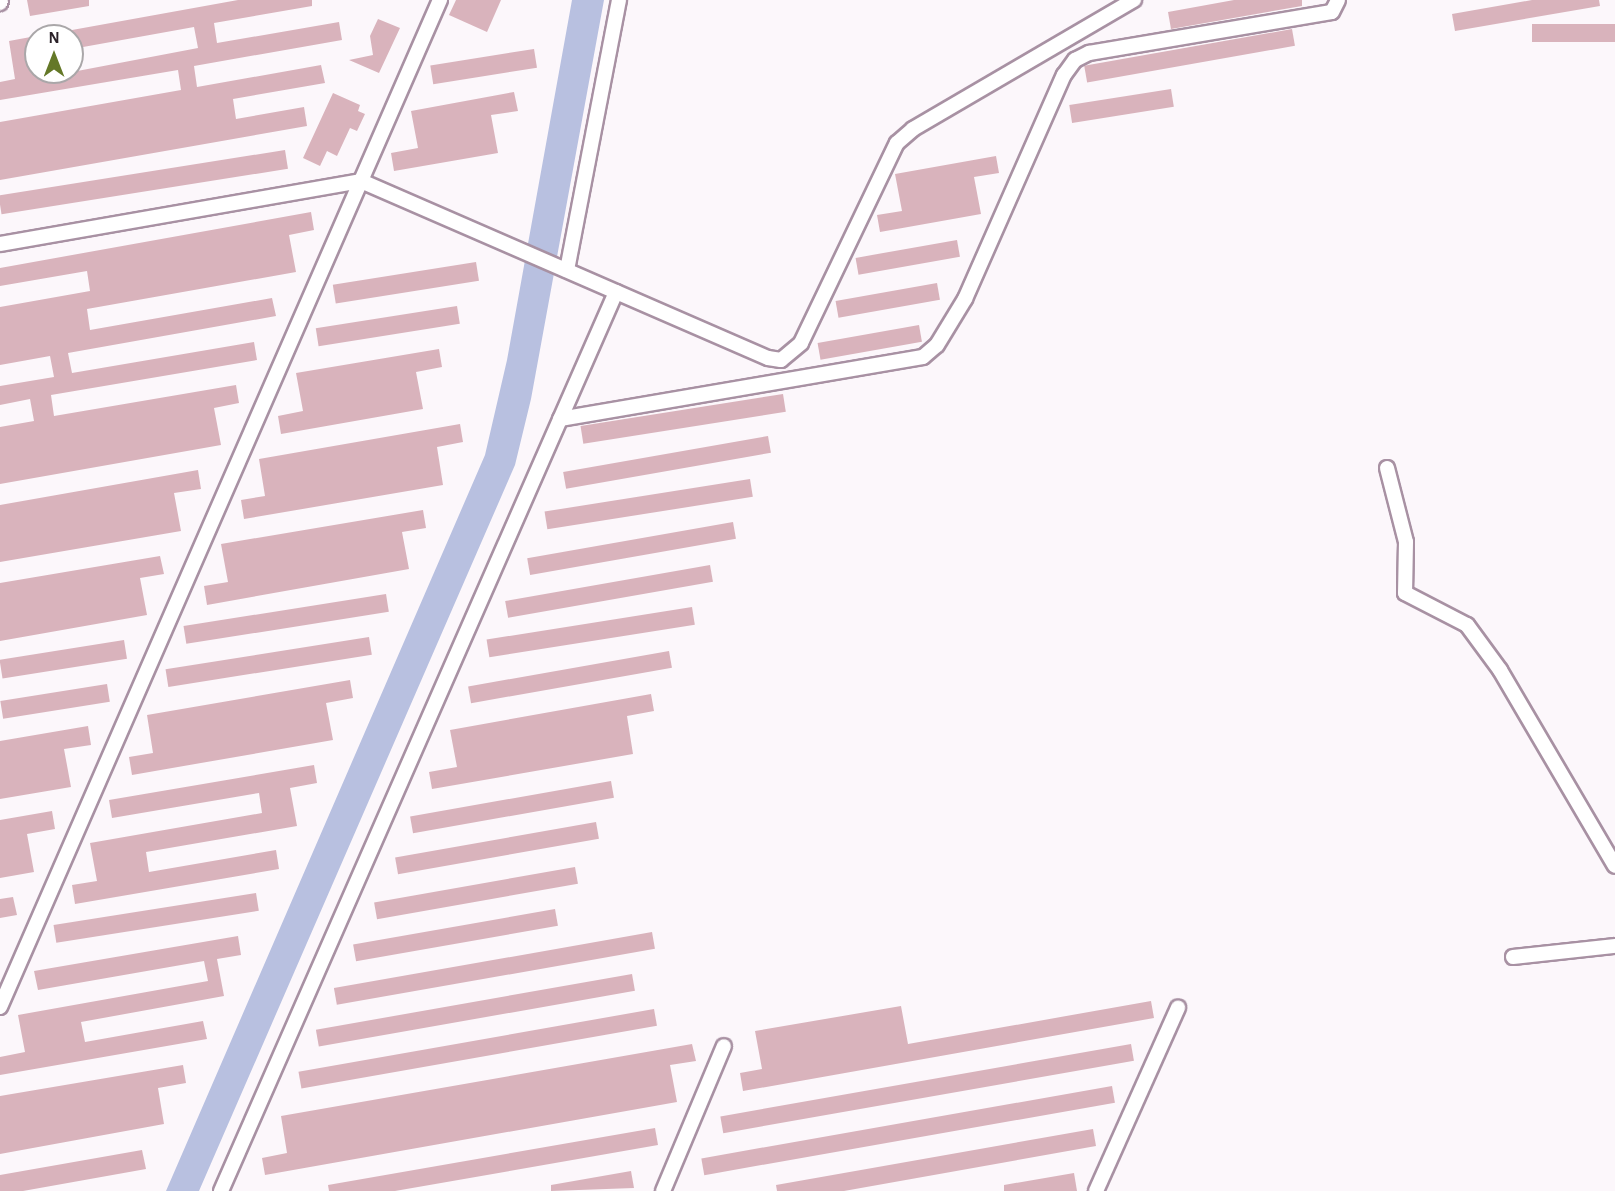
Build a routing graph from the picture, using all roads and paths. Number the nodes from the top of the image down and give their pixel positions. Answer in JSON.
{"nodes":[{"id":1,"x":440,"y":0,"type":"edge"},
{"id":2,"x":619,"y":0,"type":"edge"},
{"id":3,"x":1134,"y":0,"type":"edge"},
{"id":4,"x":1338,"y":0,"type":"edge"},
{"id":5,"x":361,"y":181,"type":"junction"},
{"id":6,"x":0,"y":244,"type":"edge"},
{"id":7,"x":562,"y":268,"type":"junction"},
{"id":8,"x":616,"y":292,"type":"junction"},
{"id":9,"x":560,"y":419,"type":"junction"},
{"id":10,"x":1387,"y":468,"type":"dead end"},
{"id":11,"x":1615,"y":866,"type":"edge"},
{"id":12,"x":1615,"y":946,"type":"edge"},
{"id":13,"x":1513,"y":957,"type":"dead end"},
{"id":14,"x":0,"y":1007,"type":"edge"},
{"id":15,"x":1178,"y":1008,"type":"dead end"},
{"id":16,"x":724,"y":1046,"type":"dead end"},
{"id":17,"x":221,"y":1191,"type":"edge"},
{"id":18,"x":663,"y":1191,"type":"edge"},
{"id":19,"x":1096,"y":1191,"type":"edge"}],
"edges":[{"from":1,"to":5,"type":"street"},
{"from":2,"to":7,"type":"street"},
{"from":3,"to":8,"type":"street"},
{"from":4,"to":9,"type":"street"},
{"from":5,"to":6,"type":"street"},
{"from":5,"to":7,"type":"street"},
{"from":5,"to":14,"type":"street"},
{"from":7,"to":8,"type":"street"},
{"from":8,"to":9,"type":"street"},
{"from":9,"to":17,"type":"street"},
{"from":10,"to":11,"type":"street"},
{"from":12,"to":13,"type":"street"},
{"from":15,"to":19,"type":"street"},
{"from":16,"to":18,"type":"street"}]}
